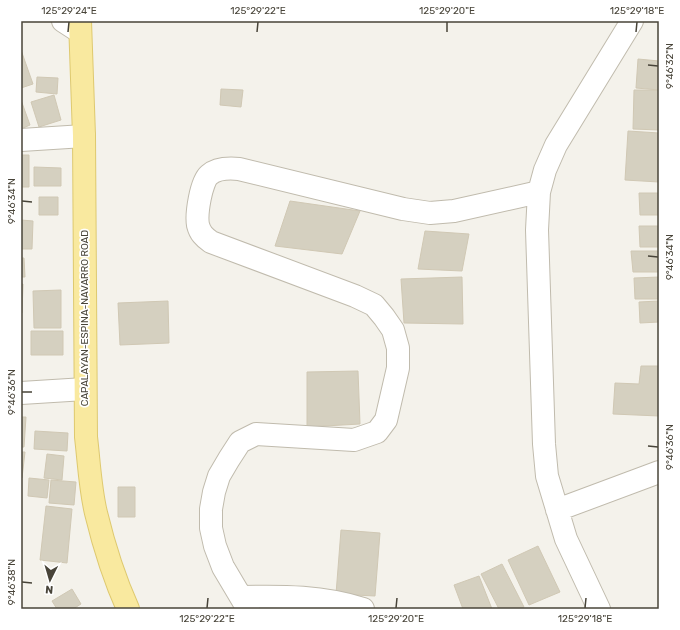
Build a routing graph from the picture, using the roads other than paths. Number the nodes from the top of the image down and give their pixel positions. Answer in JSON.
{"nodes":[{"id":1,"x":632,"y":21,"type":"edge"},
{"id":2,"x":74,"y":25,"type":"edge"},
{"id":3,"x":84,"y":136,"type":"junction"},
{"id":4,"x":21,"y":140,"type":"edge"},
{"id":5,"x":539,"y":192,"type":"junction"},
{"id":6,"x":85,"y":389,"type":"junction"},
{"id":7,"x":21,"y":393,"type":"edge"},
{"id":8,"x":659,"y":472,"type":"edge"},
{"id":9,"x":557,"y":510,"type":"junction"},
{"id":10,"x":245,"y":603,"type":"edge"},
{"id":11,"x":128,"y":609,"type":"edge"},
{"id":12,"x":363,"y":609,"type":"edge"},
{"id":13,"x":599,"y":609,"type":"edge"}],
"edges":[{"from":1,"to":5,"type":"street"},
{"from":2,"to":3,"type":"main road","name":"CAPALAYAN-ESPINA-NAVARRO ROAD"},
{"from":3,"to":4,"type":"street"},
{"from":3,"to":6,"type":"main road","name":"CAPALAYAN-ESPINA-NAVARRO ROAD"},
{"from":5,"to":9,"type":"street"},
{"from":5,"to":10,"type":"street"},
{"from":6,"to":7,"type":"street"},
{"from":6,"to":11,"type":"main road","name":"CAPALAYAN-ESPINA-NAVARRO ROAD"},
{"from":8,"to":9,"type":"street"},
{"from":9,"to":13,"type":"street"},
{"from":10,"to":12,"type":"street"}]}
